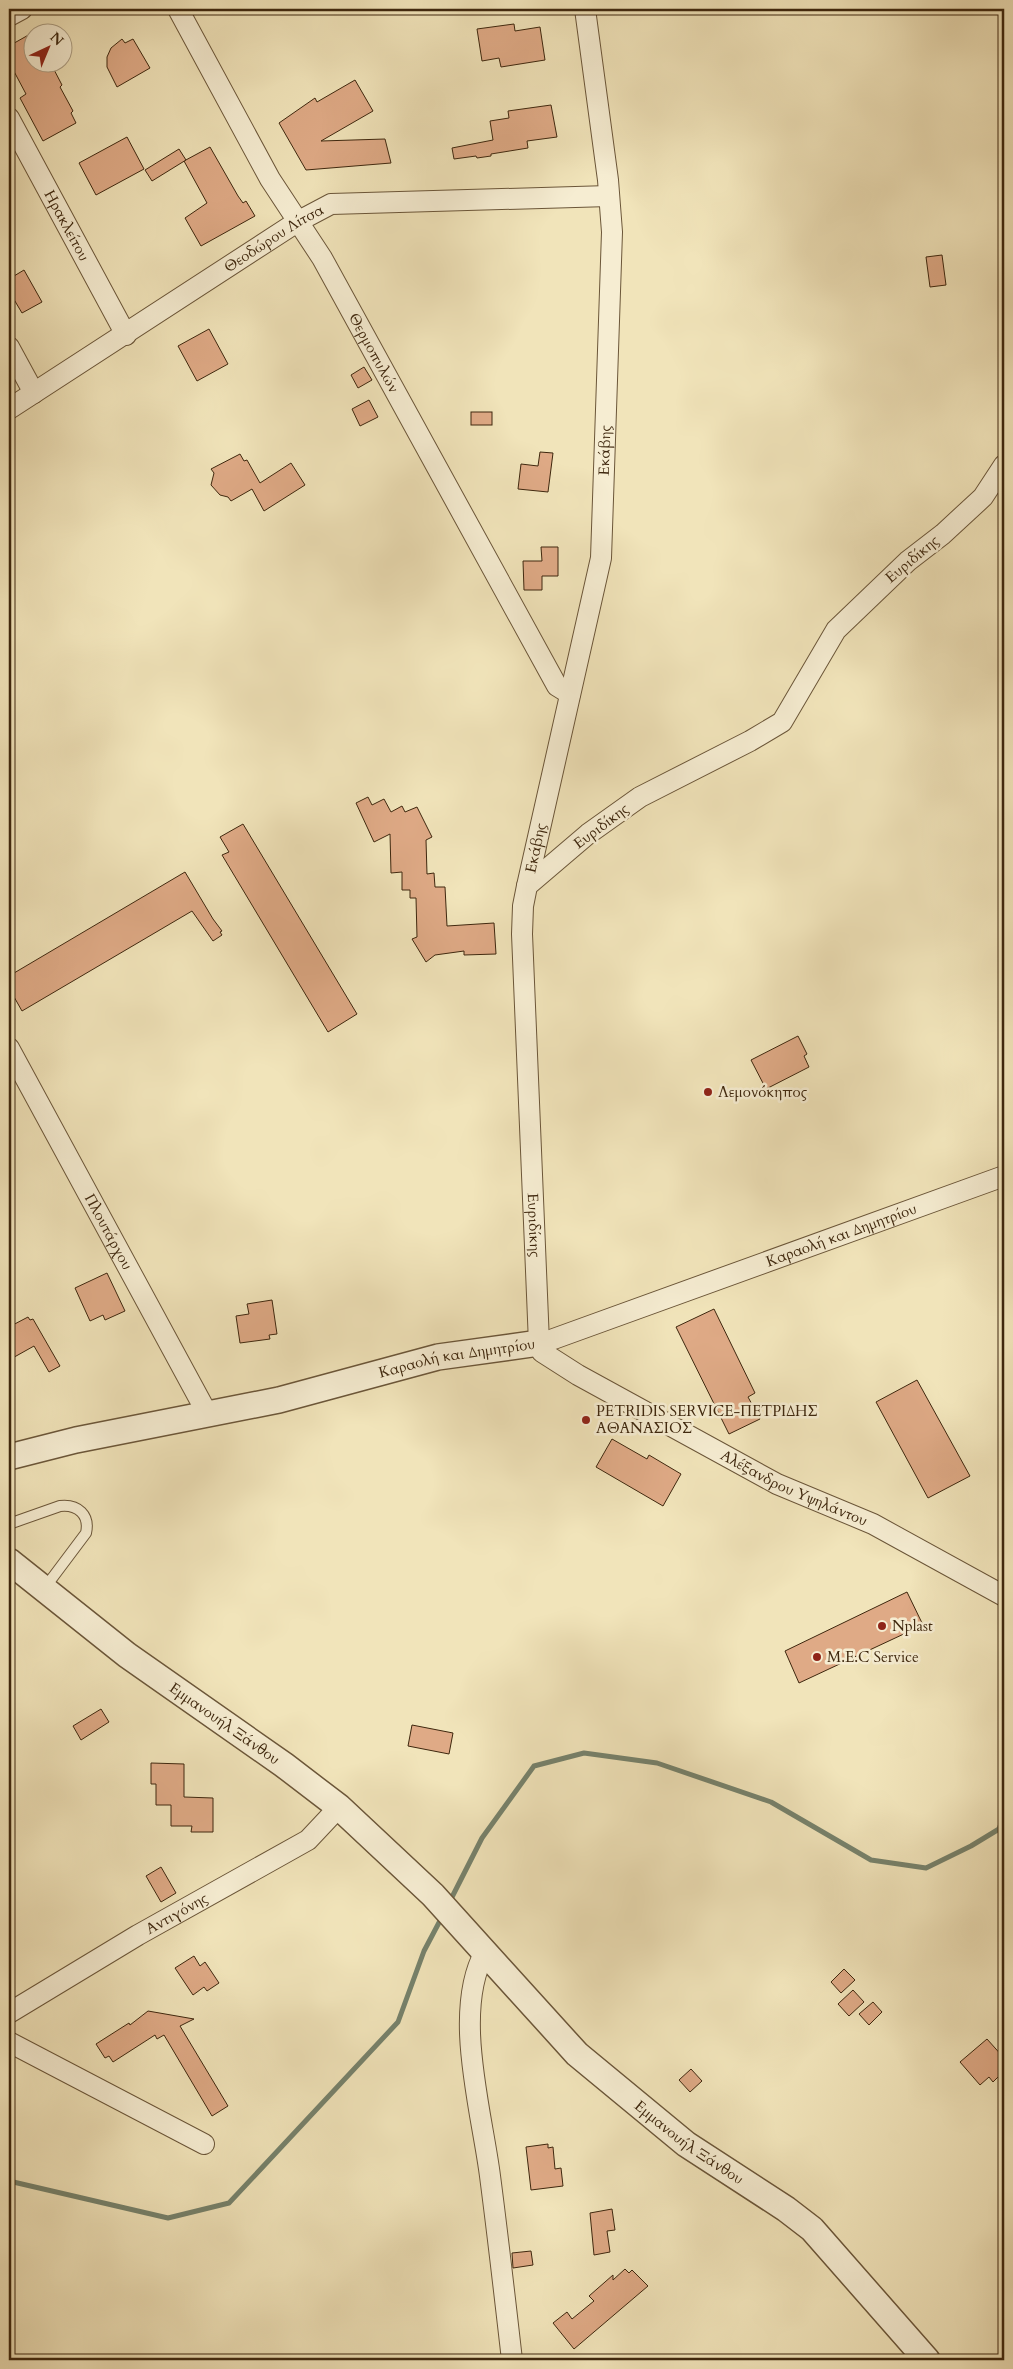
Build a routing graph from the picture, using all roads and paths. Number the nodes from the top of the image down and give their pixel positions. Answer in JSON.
{"nodes":[{"id":1,"x":22,"y":9,"type":"edge"},
{"id":2,"x":178,"y":9,"type":"edge"},
{"id":3,"x":585,"y":9,"type":"edge"},
{"id":4,"x":9,"y":16,"type":"edge"},
{"id":5,"x":9,"y":118,"type":"edge"},
{"id":6,"x":609,"y":196,"type":"junction"},
{"id":7,"x":297,"y":222,"type":"junction"},
{"id":8,"x":126,"y":335,"type":"junction"},
{"id":9,"x":9,"y":346,"type":"edge"},
{"id":10,"x":34,"y":393,"type":"junction"},
{"id":11,"x":9,"y":409,"type":"edge"},
{"id":12,"x":1004,"y":465,"type":"edge"},
{"id":13,"x":570,"y":694,"type":"junction"},
{"id":14,"x":527,"y":886,"type":"junction"},
{"id":15,"x":9,"y":1048,"type":"edge"},
{"id":16,"x":1004,"y":1176,"type":"edge"},
{"id":17,"x":539,"y":1342,"type":"junction"},
{"id":18,"x":208,"y":1415,"type":"junction"},
{"id":19,"x":9,"y":1457,"type":"edge"},
{"id":20,"x":9,"y":1524,"type":"edge"},
{"id":21,"x":9,"y":1561,"type":"edge"},
{"id":22,"x":44,"y":1590,"type":"junction"},
{"id":23,"x":1004,"y":1596,"type":"edge"},
{"id":24,"x":339,"y":1807,"type":"junction"},
{"id":25,"x":485,"y":1952,"type":"junction"},
{"id":26,"x":9,"y":2013,"type":"edge"},
{"id":27,"x":9,"y":2042,"type":"edge"},
{"id":28,"x":204,"y":2144,"type":"dead end"},
{"id":29,"x":512,"y":2360,"type":"edge"},
{"id":30,"x":927,"y":2360,"type":"edge"}],
"edges":[{"from":1,"to":4,"type":"street"},
{"from":2,"to":7,"type":"street","name":"Θερμοπυλών"},
{"from":3,"to":6,"type":"street","name":"Εκάβης"},
{"from":5,"to":8,"type":"street","name":"Ηρακλείτου"},
{"from":6,"to":7,"type":"street","name":"Θεοδώρου Λίτσα"},
{"from":6,"to":13,"type":"street","name":"Εκάβης"},
{"from":7,"to":8,"type":"street","name":"Θεοδώρου Λίτσα"},
{"from":7,"to":13,"type":"street","name":"Θερμοπυλών"},
{"from":8,"to":10,"type":"street","name":"Θεοδώρου Λίτσα"},
{"from":9,"to":10,"type":"street"},
{"from":10,"to":11,"type":"street","name":"Θεοδώρου Λίτσα"},
{"from":12,"to":14,"type":"street","name":"Ευριδίκης"},
{"from":13,"to":14,"type":"street","name":"Εκάβης"},
{"from":14,"to":17,"type":"street","name":"Ευριδίκης"},
{"from":15,"to":18,"type":"street","name":"Πλουτάρχου"},
{"from":16,"to":17,"type":"street","name":"Καραολή και Δημητρίου"},
{"from":17,"to":18,"type":"street","name":"Καραολή και Δημητρίου"},
{"from":17,"to":23,"type":"street","name":"Αλέξανδρου Υψηλάντου"},
{"from":18,"to":19,"type":"street","name":"Καραολή και Δημητρίου"},
{"from":20,"to":22,"type":"lane"},
{"from":21,"to":22,"type":"street","name":"Εμμανουήλ Ξάνθου"},
{"from":22,"to":24,"type":"street","name":"Εμμανουήλ Ξάνθου"},
{"from":24,"to":25,"type":"street","name":"Εμμανουήλ Ξάνθου"},
{"from":24,"to":26,"type":"street","name":"Αντιγόνης"},
{"from":25,"to":29,"type":"street"},
{"from":25,"to":30,"type":"street","name":"Εμμανουήλ Ξάνθου"},
{"from":27,"to":28,"type":"street"}]}
